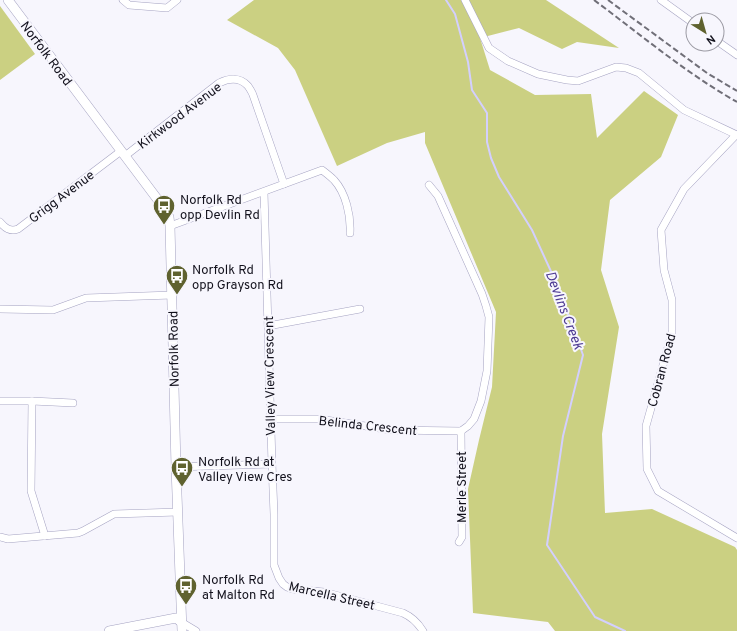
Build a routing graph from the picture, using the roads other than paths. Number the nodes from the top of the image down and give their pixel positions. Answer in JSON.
{"nodes":[{"id":1,"x":8,"y":0,"type":"edge"},
{"id":2,"x":123,"y":0,"type":"edge"},
{"id":3,"x":177,"y":0,"type":"edge"},
{"id":4,"x":465,"y":0,"type":"edge"},
{"id":5,"x":661,"y":0,"type":"edge"},
{"id":6,"x":685,"y":17,"type":"edge"},
{"id":7,"x":725,"y":47,"type":"edge"},
{"id":8,"x":737,"y":56,"type":"edge"},
{"id":9,"x":737,"y":135,"type":"edge"},
{"id":10,"x":123,"y":153,"type":"junction"},
{"id":11,"x":284,"y":184,"type":"junction"},
{"id":12,"x":429,"y":184,"type":"dead end"},
{"id":13,"x":264,"y":192,"type":"junction"},
{"id":14,"x":0,"y":222,"type":"edge"},
{"id":15,"x":170,"y":226,"type":"junction"},
{"id":16,"x":350,"y":233,"type":"dead end"},
{"id":17,"x":172,"y":295,"type":"junction"},
{"id":18,"x":0,"y":309,"type":"edge"},
{"id":19,"x":360,"y":309,"type":"dead end"},
{"id":20,"x":268,"y":326,"type":"junction"},
{"id":21,"x":0,"y":401,"type":"edge"},
{"id":22,"x":32,"y":401,"type":"junction"},
{"id":23,"x":73,"y":403,"type":"dead end"},
{"id":24,"x":270,"y":420,"type":"junction"},
{"id":25,"x":461,"y":431,"type":"junction"},
{"id":26,"x":272,"y":464,"type":"junction"},
{"id":27,"x":176,"y":467,"type":"junction"},
{"id":28,"x":178,"y":512,"type":"junction"},
{"id":29,"x":0,"y":536,"type":"edge"},
{"id":30,"x":45,"y":536,"type":"junction"},
{"id":31,"x":737,"y":538,"type":"edge"},
{"id":32,"x":459,"y":542,"type":"dead end"},
{"id":33,"x":181,"y":627,"type":"edge"},
{"id":34,"x":109,"y":631,"type":"edge"},
{"id":35,"x":196,"y":631,"type":"edge"},
{"id":36,"x":423,"y":631,"type":"edge"}],
"edges":[{"from":1,"to":10,"type":"street","name":"Norfolk Road"},
{"from":2,"to":3,"type":"street"},
{"from":4,"to":9,"type":"street"},
{"from":5,"to":6,"type":"street"},
{"from":7,"to":8,"type":"street"},
{"from":9,"to":31,"type":"street","name":"Cobran Road"},
{"from":10,"to":11,"type":"street","name":"Kirkwood Avenue"},
{"from":10,"to":14,"type":"street","name":"Grigg Avenue"},
{"from":10,"to":15,"type":"street","name":"Norfolk Road"},
{"from":11,"to":13,"type":"street"},
{"from":11,"to":16,"type":"street"},
{"from":12,"to":25,"type":"street"},
{"from":13,"to":15,"type":"street"},
{"from":13,"to":20,"type":"street","name":"Valley View Crescent"},
{"from":15,"to":17,"type":"street","name":"Norfolk Road"},
{"from":17,"to":18,"type":"street"},
{"from":17,"to":27,"type":"street","name":"Norfolk Road"},
{"from":19,"to":20,"type":"street"},
{"from":20,"to":24,"type":"street","name":"Valley View Crescent"},
{"from":21,"to":22,"type":"street"},
{"from":22,"to":23,"type":"street"},
{"from":22,"to":30,"type":"street"},
{"from":24,"to":25,"type":"street","name":"Belinda Crescent"},
{"from":24,"to":26,"type":"street","name":"Valley View Crescent"},
{"from":25,"to":32,"type":"street","name":"Merle Street"},
{"from":26,"to":27,"type":"street"},
{"from":26,"to":36,"type":"street","name":"Marcella Street"},
{"from":27,"to":28,"type":"street","name":"Norfolk Road"},
{"from":28,"to":30,"type":"street"},
{"from":28,"to":33,"type":"street","name":"Norfolk Road"},
{"from":29,"to":30,"type":"street"},
{"from":33,"to":34,"type":"street"},
{"from":33,"to":35,"type":"street"}]}
